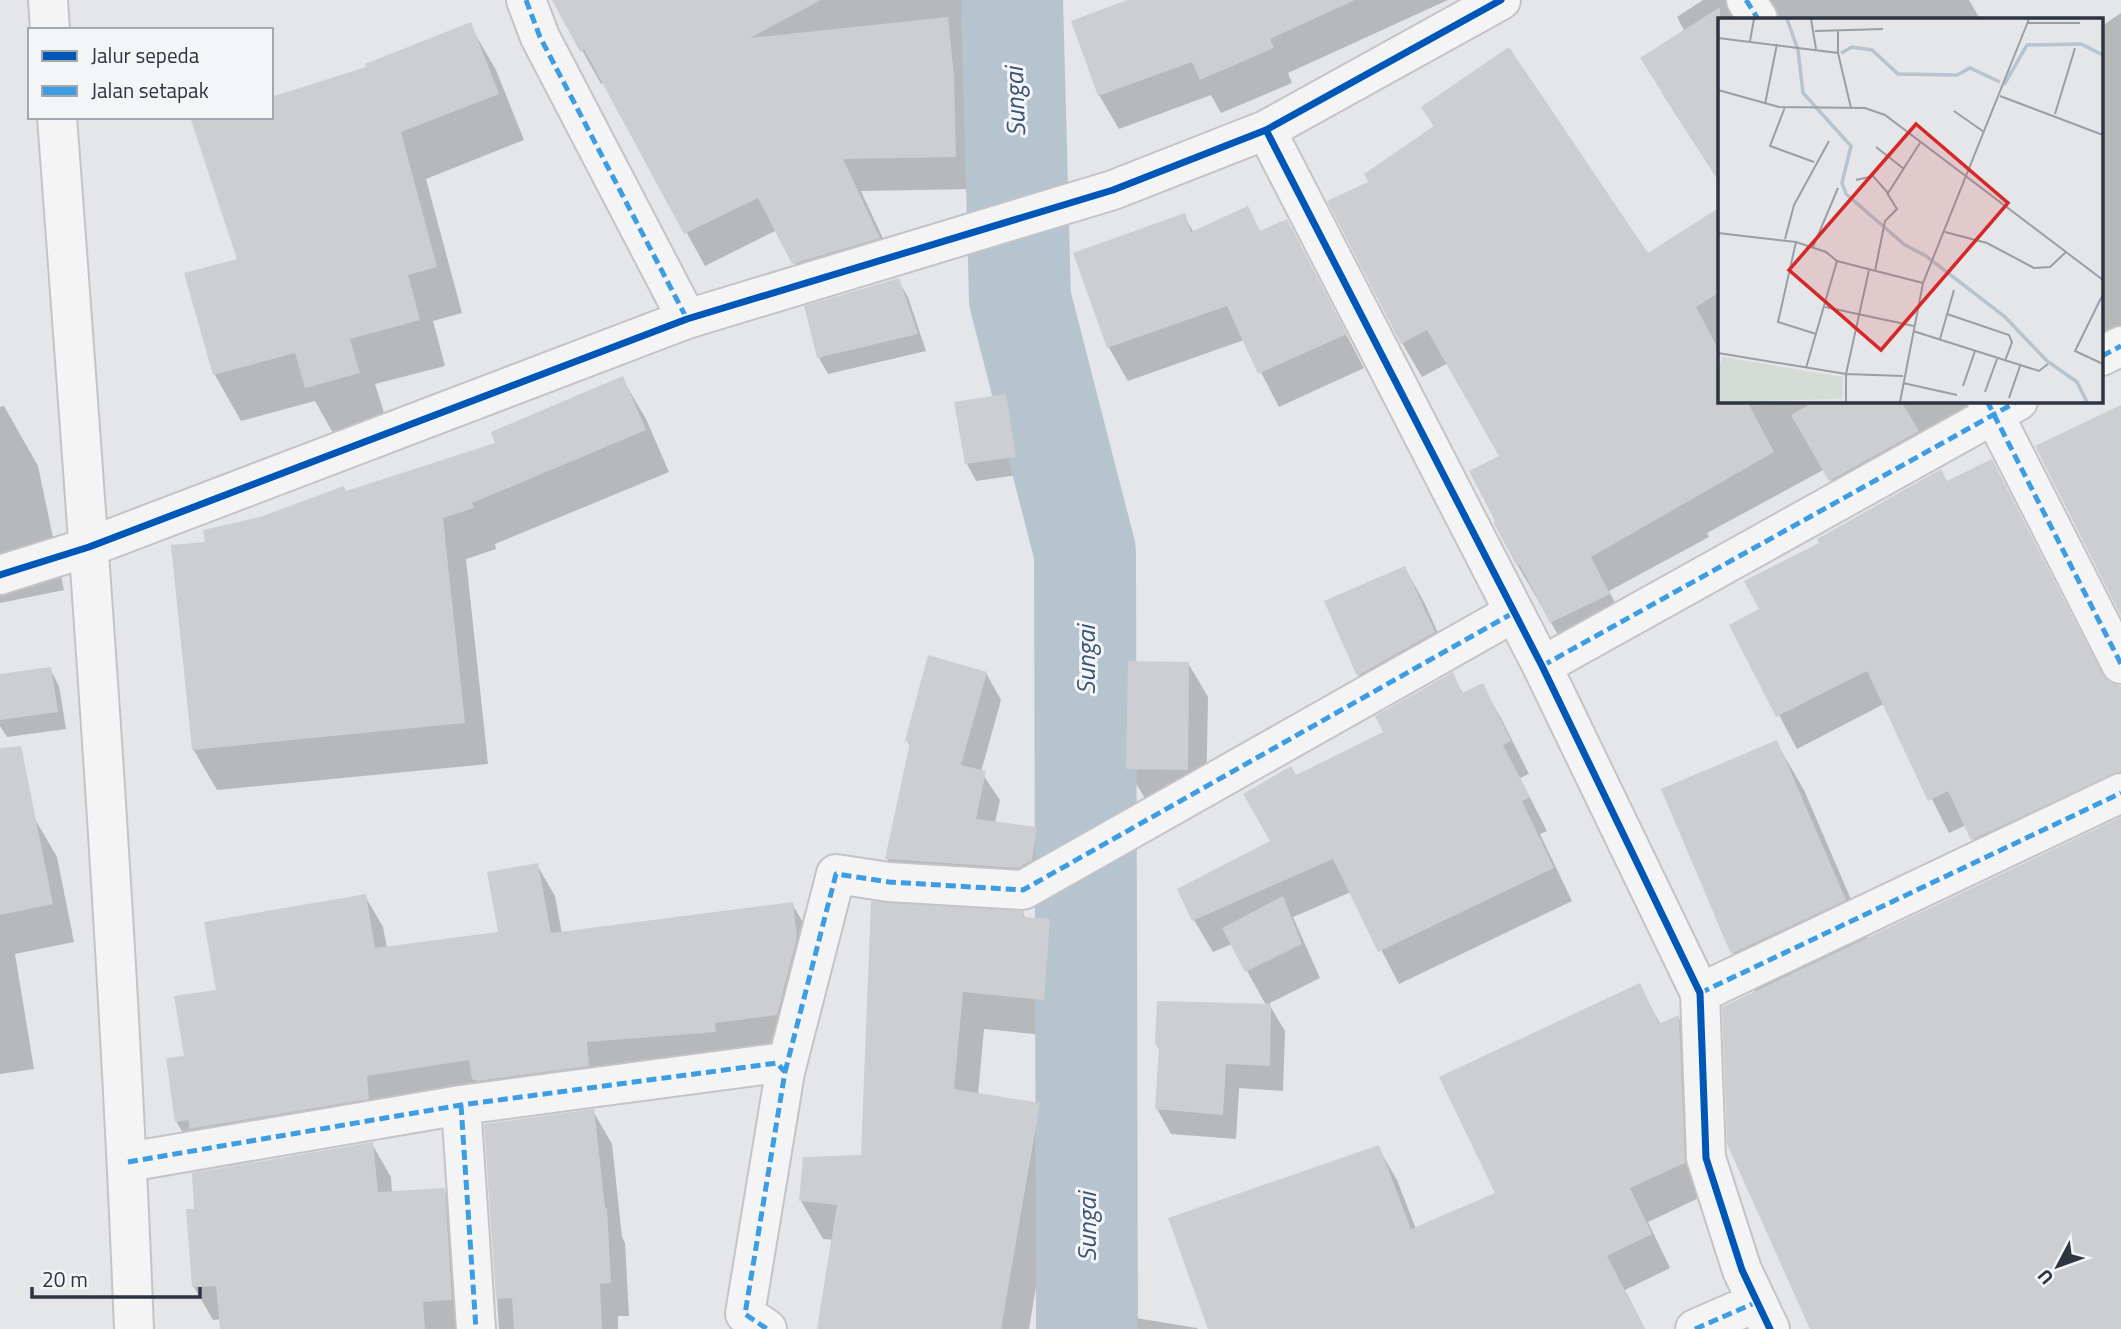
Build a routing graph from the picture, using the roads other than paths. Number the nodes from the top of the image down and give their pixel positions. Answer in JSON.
{"nodes":[{"id":1,"x":48,"y":0,"type":"edge"},
{"id":2,"x":526,"y":0,"type":"edge"},
{"id":3,"x":1501,"y":0,"type":"edge"},
{"id":4,"x":1746,"y":0,"type":"edge"},
{"id":5,"x":1757,"y":18,"type":"edge"},
{"id":6,"x":50,"y":28,"type":"edge"},
{"id":7,"x":57,"y":119,"type":"edge"},
{"id":8,"x":1266,"y":130,"type":"junction"},
{"id":9,"x":687,"y":319,"type":"junction"},
{"id":10,"x":2121,"y":346,"type":"edge"},
{"id":11,"x":2104,"y":355,"type":"edge"},
{"id":12,"x":2000,"y":405,"type":"edge"},
{"id":13,"x":89,"y":547,"type":"junction"},
{"id":14,"x":0,"y":575,"type":"edge"},
{"id":15,"x":1513,"y":613,"type":"junction"},
{"id":16,"x":2121,"y":664,"type":"edge"},
{"id":17,"x":1542,"y":666,"type":"junction"},
{"id":18,"x":2121,"y":793,"type":"edge"},
{"id":19,"x":1700,"y":993,"type":"junction"},
{"id":20,"x":785,"y":1072,"type":"junction"},
{"id":21,"x":461,"y":1105,"type":"junction"},
{"id":22,"x":128,"y":1162,"type":"junction"},
{"id":23,"x":1763,"y":1315,"type":"edge"},
{"id":24,"x":134,"y":1329,"type":"edge"},
{"id":25,"x":476,"y":1329,"type":"edge"},
{"id":26,"x":767,"y":1329,"type":"edge"},
{"id":27,"x":1695,"y":1329,"type":"edge"}],
"edges":[{"from":1,"to":6,"type":"street"},
{"from":2,"to":9,"type":"street"},
{"from":3,"to":8,"type":"street"},
{"from":4,"to":5,"type":"street"},
{"from":7,"to":13,"type":"street"},
{"from":8,"to":9,"type":"street"},
{"from":8,"to":15,"type":"street"},
{"from":9,"to":13,"type":"street"},
{"from":10,"to":11,"type":"street"},
{"from":12,"to":16,"type":"street"},
{"from":12,"to":17,"type":"street"},
{"from":13,"to":14,"type":"street"},
{"from":13,"to":22,"type":"street"},
{"from":15,"to":17,"type":"street"},
{"from":15,"to":20,"type":"street"},
{"from":17,"to":19,"type":"street"},
{"from":18,"to":19,"type":"street"},
{"from":19,"to":23,"type":"street"},
{"from":20,"to":21,"type":"street"},
{"from":20,"to":26,"type":"street"},
{"from":21,"to":22,"type":"street"},
{"from":21,"to":25,"type":"street"},
{"from":22,"to":24,"type":"street"},
{"from":23,"to":27,"type":"street"}]}
